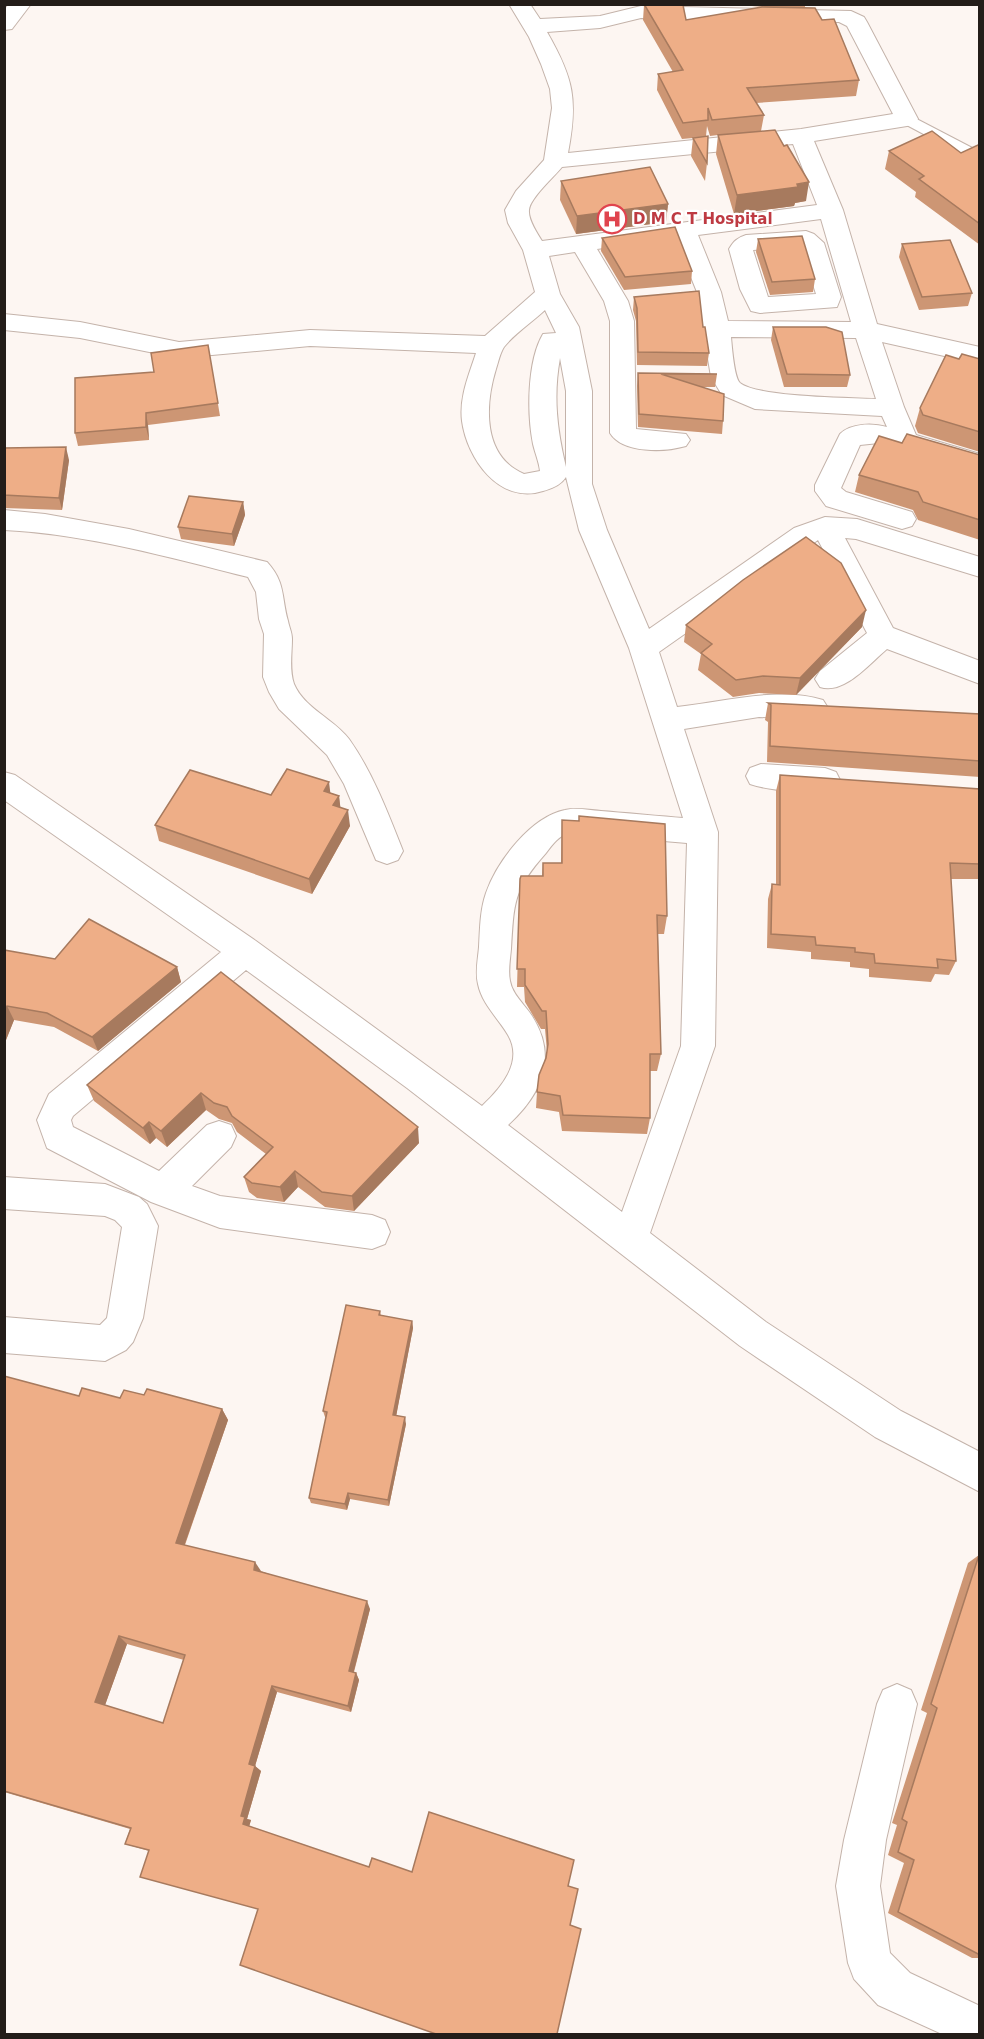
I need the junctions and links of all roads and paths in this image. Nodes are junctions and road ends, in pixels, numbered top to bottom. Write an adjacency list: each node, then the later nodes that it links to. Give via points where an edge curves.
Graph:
1 (21, 4): 4 (street)
2 (519, 4): 5 (street)
3 (630, 10): 5 (street, via 600,22); 6 (street, via 850,18 856,22)
4 (4, 24)
5 (535, 26): 9 (street, via 563,102)
6 (907, 119): 7 (street); 8 (lane)
7 (801, 136): 9 (street); 10 (street)
8 (980, 159)
9 (555, 161): 13 (street, via 517,210)
10 (831, 210): 11 (street); 15 (street)
11 (684, 230): 12 (street); 17 (street)
12 (582, 244): 13 (street); 26 (street, via 628,300 622,321 635,375 623,433 639,439)
13 (535, 250): 18 (street)
14 (820, 268): 15 (street); 16 (street, via 829,297 824,303 760,305); 16 (street, via 810,241 747,243 741,249)
15 (846, 268): 21 (street)
16 (752, 289): 17 (street)
17 (697, 293): 20 (street)
18 (548, 294): 23 (street); 34 (street, via 567,327 579,390 579,484 593,530)
19 (4, 322): 23 (street, via 90,331 179,350 310,338)
20 (717, 329): 21 (street); 25 (street, via 713,377 754,400)
21 (867, 330): 24 (street); 25 (street)
22 (552, 340): 23 (street, via 542,396 553,476 525,485 511,482 491,461 475,421 475,402)
23 (491, 345)
24 (980, 356)
25 (891, 407): 27 (street)
26 (677, 440)
27 (906, 441): 28 (street); 31 (street, via 879,434 854,435 828,485 831,495)
28 (980, 464)
29 (4, 520): 43 (street, via 27,520 110,535 257,569 270,585 278,632 280,685 289,699 336,744 361,784)
30 (825, 527): 32 (street, via 857,529); 33 (street); 34 (street, via 804,535)
31 (980, 544)
32 (980, 567)
33 (883, 636): 35 (street); 36 (street)
34 (644, 648): 38 (street)
35 (980, 674)
36 (830, 680)
37 (840, 710): 38 (street, via 759,705)
38 (668, 719): 42 (street)
39 (761, 776): 40 (street)
40 (853, 782)
41 (4, 784): 44 (street)
42 (703, 832): 45 (street, via 561,823 543,835 508,880 498,915 493,975 495,988 522,1025 529,1050 519,1093); 50 (street, via 698,1046)
43 (387, 850)
44 (245, 951): 45 (street); 47 (street, via 76,1092 54,1120 59,1137)
45 (484, 1126): 50 (street)
46 (219, 1136): 47 (street)
47 (163, 1191): 49 (street, via 220,1212)
48 (4, 1193): 51 (street, via 105,1200 127,1208 140,1226 125,1318 114,1338 105,1343)
49 (372, 1232)
50 (630, 1240): 52 (street, via 753,1334 859,1405)
51 (4, 1335)
52 (980, 1473)
53 (897, 1704): 54 (street, via 858,1886 870,1963 894,1989)
54 (980, 2029)

